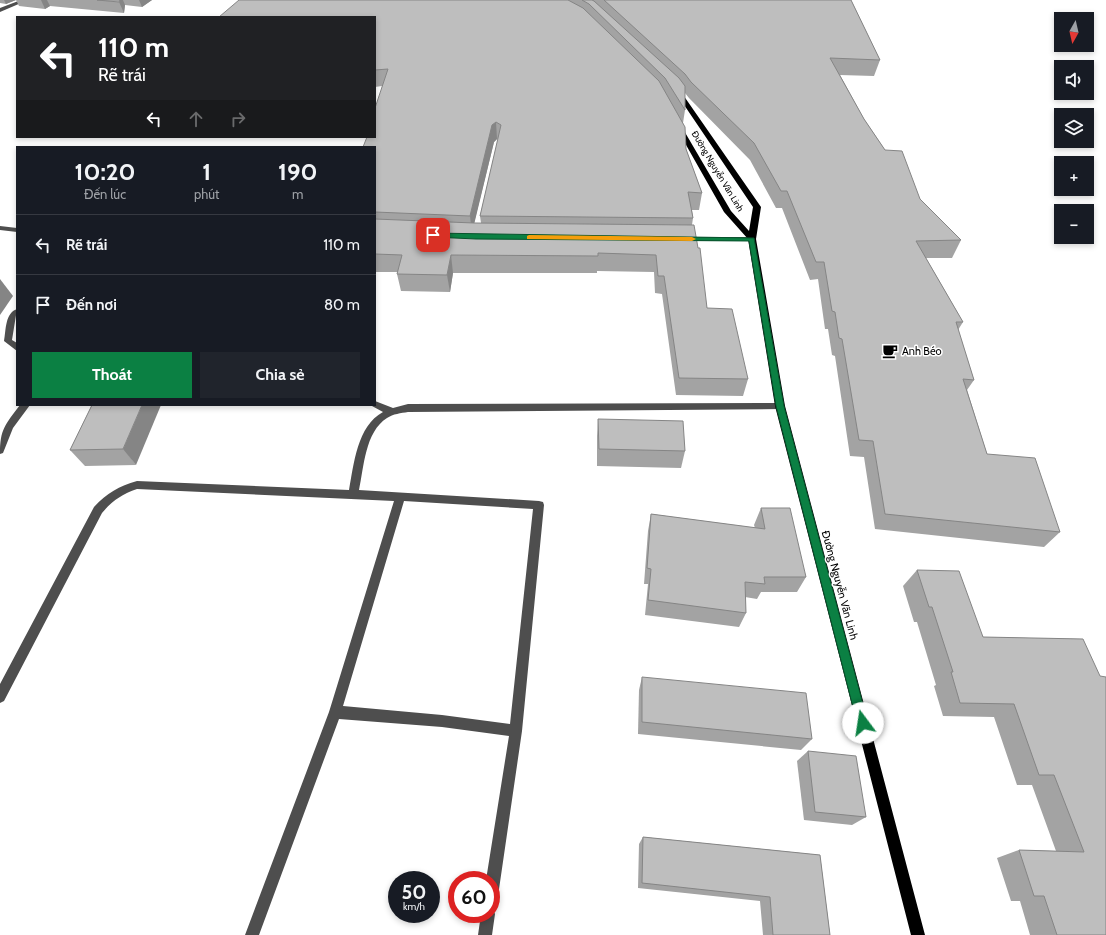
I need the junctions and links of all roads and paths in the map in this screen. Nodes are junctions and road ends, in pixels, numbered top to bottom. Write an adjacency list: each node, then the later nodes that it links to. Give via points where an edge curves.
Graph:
1 (25, 0): 2 (street)
2 (0, 10)
3 (674, 87): 8 (main road, Đường Nguyễn Văn Linh, via 680,92 757,207)
4 (676, 123): 8 (main road, Đường Nguyễn Văn Linh, via 728,212)
5 (0, 228): 6 (street)
6 (16, 230)
7 (673, 238): 8 (street)
8 (752, 239): 13 (main road, Đường Nguyễn Văn Linh)
9 (16, 313): 10 (street, via 12,317 8,341)
10 (16, 347)
11 (376, 404): 14 (street)
12 (24, 406): 15 (street, via 9,427)
13 (780, 406): 14 (street, via 408,408); 25 (main road, Đường Nguyễn Văn Linh)
14 (392, 412): 16 (street, via 374,423 367,434)
15 (0, 450)
16 (353, 494): 17 (street); 18 (street, via 137,485 120,490 98,510)
17 (400, 496): 19 (street); 20 (street, via 539,505)
18 (0, 697)
19 (336, 712): 20 (street); 23 (street)
20 (516, 730): 21 (street)
21 (495, 871)
22 (487, 923): 24 (street)
23 (252, 935)
24 (485, 935)
25 (918, 935)

